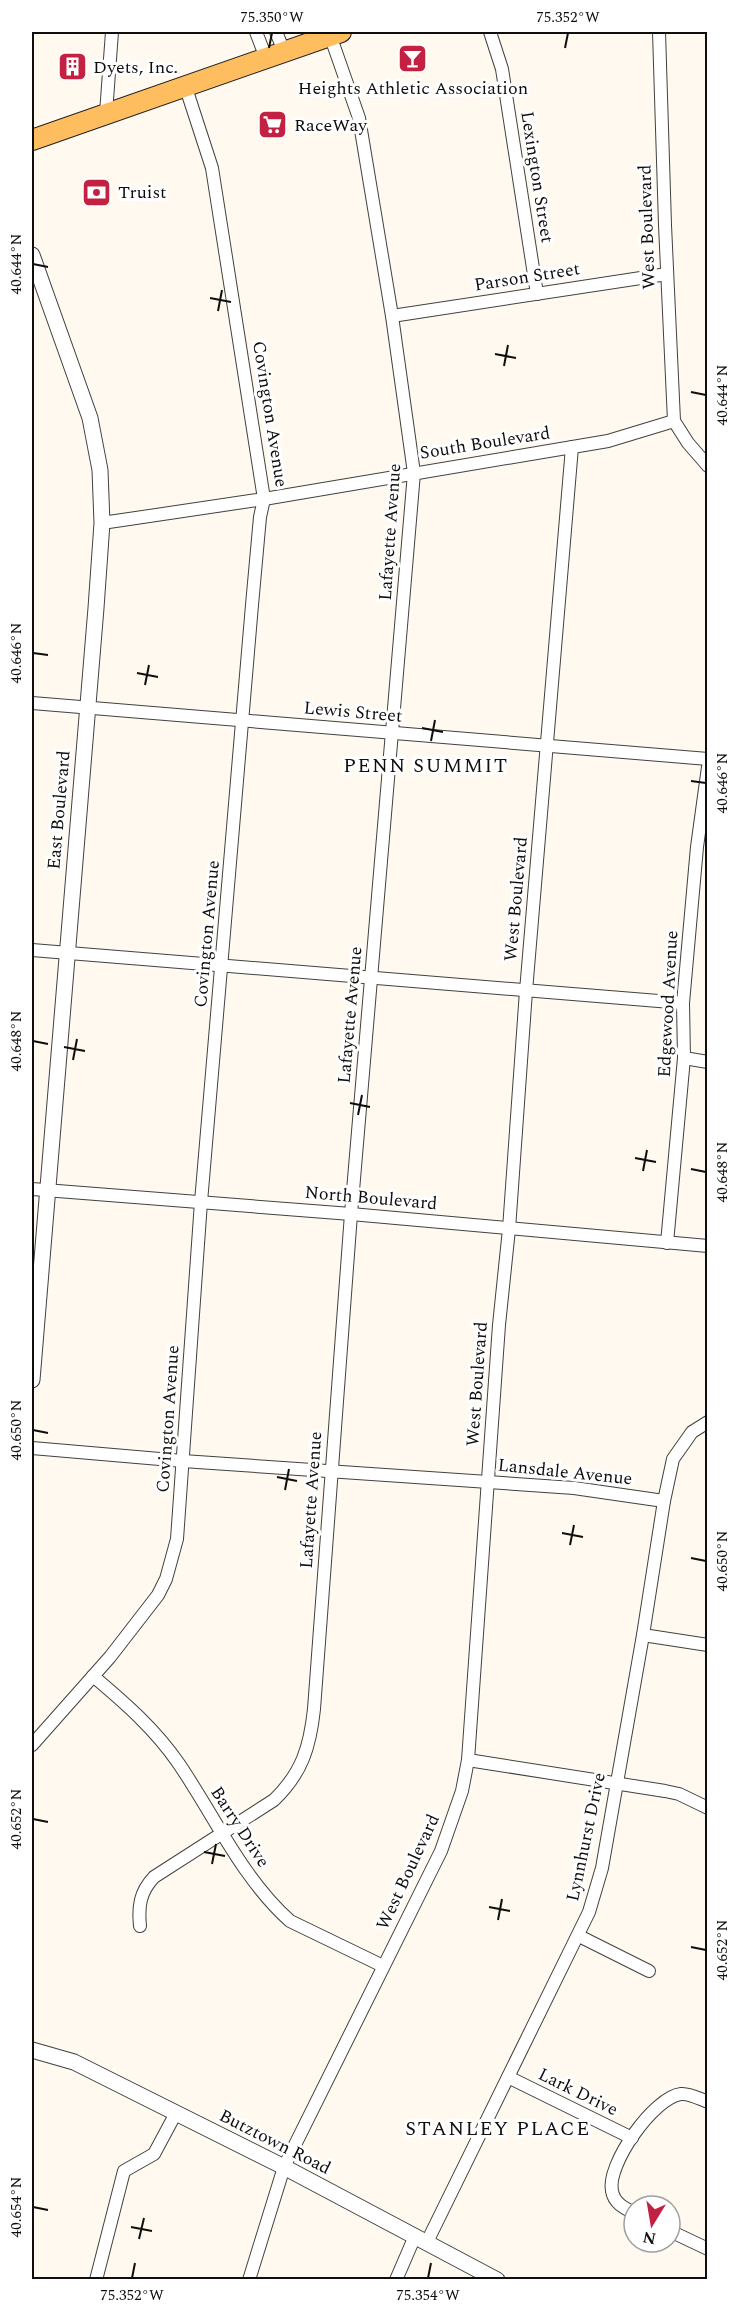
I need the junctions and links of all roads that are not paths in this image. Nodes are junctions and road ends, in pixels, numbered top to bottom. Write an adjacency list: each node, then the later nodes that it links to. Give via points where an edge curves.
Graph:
1 (112, 32): 9 (street)
2 (256, 32): 7 (street)
3 (276, 32): 7 (street)
4 (490, 32): 13 (street, Lexington Street, via 502,69)
5 (659, 32): 12 (street, West Boulevard)
6 (336, 33): 7 (main road); 14 (street, Lafayette Avenue, via 358,118)
7 (275, 54): 8 (main road)
8 (185, 85): 9 (main road); 19 (street, Covington Avenue, via 212,168)
9 (106, 113): 10 (main road)
10 (32, 140)
11 (32, 255): 20 (street, East Boulevard, via 90,418 100,470)
12 (667, 274): 13 (street, Parson Street); 15 (street, West Boulevard)
13 (537, 294): 14 (street, Parson Street)
14 (392, 316): 18 (street, Lafayette Avenue)
15 (674, 421): 16 (street, South Boulevard, via 608,441); 17 (street)
16 (572, 447): 18 (street, South Boulevard); 25 (street, West Boulevard)
17 (708, 466)
18 (414, 473): 19 (street, South Boulevard); 24 (street, Lafayette Avenue)
19 (264, 498): 20 (street, South Boulevard); 23 (street, Covington Avenue)
20 (102, 523): 22 (street, East Boulevard)
21 (32, 703): 22 (street, Lewis Street)
22 (87, 708): 23 (street, Lewis Street); 29 (street, East Boulevard)
23 (243, 721): 24 (street, Lewis Street); 30 (street, Covington Avenue)
24 (393, 734): 25 (street, Lewis Street); 31 (street, Lafayette Avenue)
25 (548, 747): 26 (street, Lewis Street); 32 (street, West Boulevard)
26 (708, 759)
27 (708, 767): 33 (street, Edgewood Avenue)
28 (32, 950): 29 (street)
29 (66, 952): 30 (street); 36 (street, East Boulevard)
30 (223, 966): 31 (street); 37 (street, Covington Avenue)
31 (372, 978): 32 (street); 38 (street, Lafayette Avenue)
32 (526, 991): 33 (street); 39 (street, West Boulevard)
33 (683, 1004): 34 (street, Edgewood Avenue)
34 (684, 1058): 35 (street); 40 (street, Edgewood Avenue)
35 (708, 1062)
36 (39, 1190): 37 (street, North Boulevard); 42 (street, East Boulevard)
37 (201, 1202): 38 (street, North Boulevard); 45 (street, Covington Avenue)
38 (351, 1214): 39 (street, North Boulevard); 46 (street, Lafayette Avenue)
39 (509, 1229): 40 (street, North Boulevard); 47 (street, West Boulevard)
40 (667, 1243): 41 (street, North Boulevard)
41 (708, 1246)
42 (32, 1380)
43 (708, 1422): 48 (street, Lynnhurst Drive, via 692,1432 673,1459)
44 (32, 1448): 45 (street, Lansdale Avenue)
45 (183, 1461): 46 (street, Lansdale Avenue); 51 (street, Covington Avenue, via 177,1539 166,1579 140,1619)
46 (331, 1470): 47 (street, Lansdale Avenue); 56 (street, Lafayette Avenue, via 314,1709 307,1752 295,1776 274,1800)
47 (488, 1482): 48 (street, Lansdale Avenue, via 574,1488); 53 (street, West Boulevard)
48 (664, 1501): 49 (street, Lynnhurst Drive)
49 (643, 1635): 50 (street); 54 (street, Lynnhurst Drive)
50 (708, 1645)
51 (93, 1676): 52 (street, Covington Avenue); 56 (street, Barry Drive, via 157,1735)
52 (32, 1745)
53 (468, 1760): 54 (street); 59 (street, West Boulevard, via 462,1791 441,1851)
54 (617, 1783): 55 (street, via 679,1794); 58 (street, Lynnhurst Drive, via 602,1868)
55 (708, 1808)
56 (221, 1833): 57 (street, Lafayette Avenue, via 148,1884 139,1904); 59 (street, Barry Drive, via 263,1893 290,1921)
57 (140, 1926)
58 (579, 1936): 60 (street); 62 (street, Lynnhurst Drive)
59 (383, 1966): 66 (street, West Boulevard)
60 (649, 1971)
61 (32, 2050): 64 (street, Butztown Road, via 74,2062)
62 (508, 2077): 65 (street, Lark Drive); 69 (street, Lynnhurst Drive)
63 (708, 2102): 65 (street, via 683,2093 672,2096 654,2109)
64 (176, 2113): 66 (street, Butztown Road); 71 (street, via 154,2154 124,2171)
65 (632, 2138): 67 (street, via 611,2184 612,2194)
66 (284, 2167): 69 (street, Butztown Road); 72 (street, West Boulevard)
67 (622, 2207)
68 (682, 2237): 70 (street)
69 (421, 2239): 73 (street, Lynnhurst Drive); 74 (street, Butztown Road)
70 (708, 2249)
71 (96, 2280)
72 (249, 2280)
73 (396, 2280)
74 (497, 2280)

